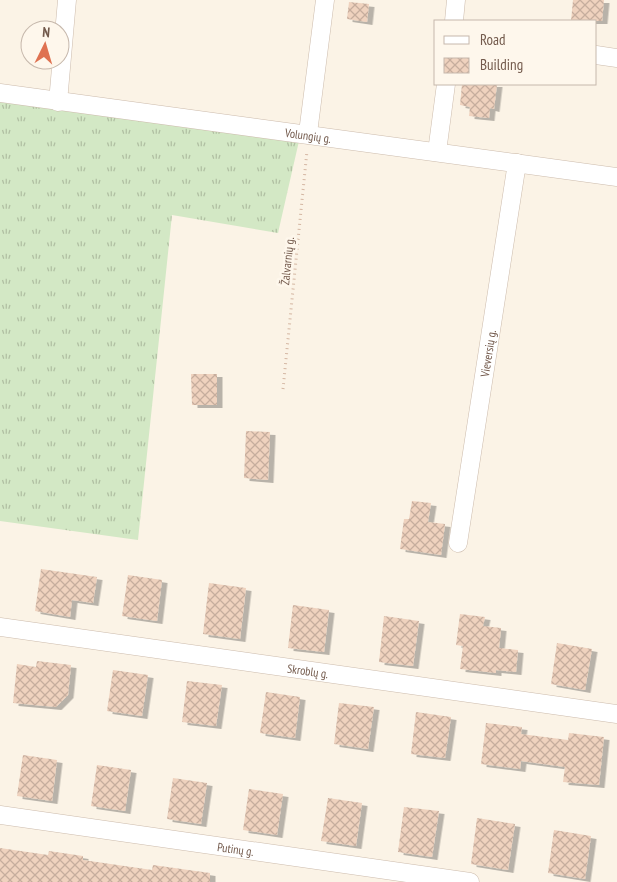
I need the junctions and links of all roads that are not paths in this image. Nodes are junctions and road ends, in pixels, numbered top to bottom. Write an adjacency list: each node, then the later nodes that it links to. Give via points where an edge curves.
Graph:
1 (66, 0): 9 (street)
2 (325, 0): 10 (street)
3 (456, 0): 4 (street)
4 (454, 20)
5 (597, 55): 6 (street)
6 (617, 58)
7 (446, 85): 11 (street)
8 (0, 93): 9 (street, Volungių g.)
9 (58, 102): 10 (street, Volungių g.)
10 (308, 133): 11 (street, Volungių g.)
11 (438, 152): 12 (street, Volungių g.)
12 (517, 163): 13 (street, Volungių g.); 14 (street, Vieversių g.)
13 (617, 176)
14 (458, 543)
15 (0, 627): 16 (street, Skroblų g.)
16 (617, 714)
17 (0, 815): 18 (street, Putinų g.)
18 (470, 882)

